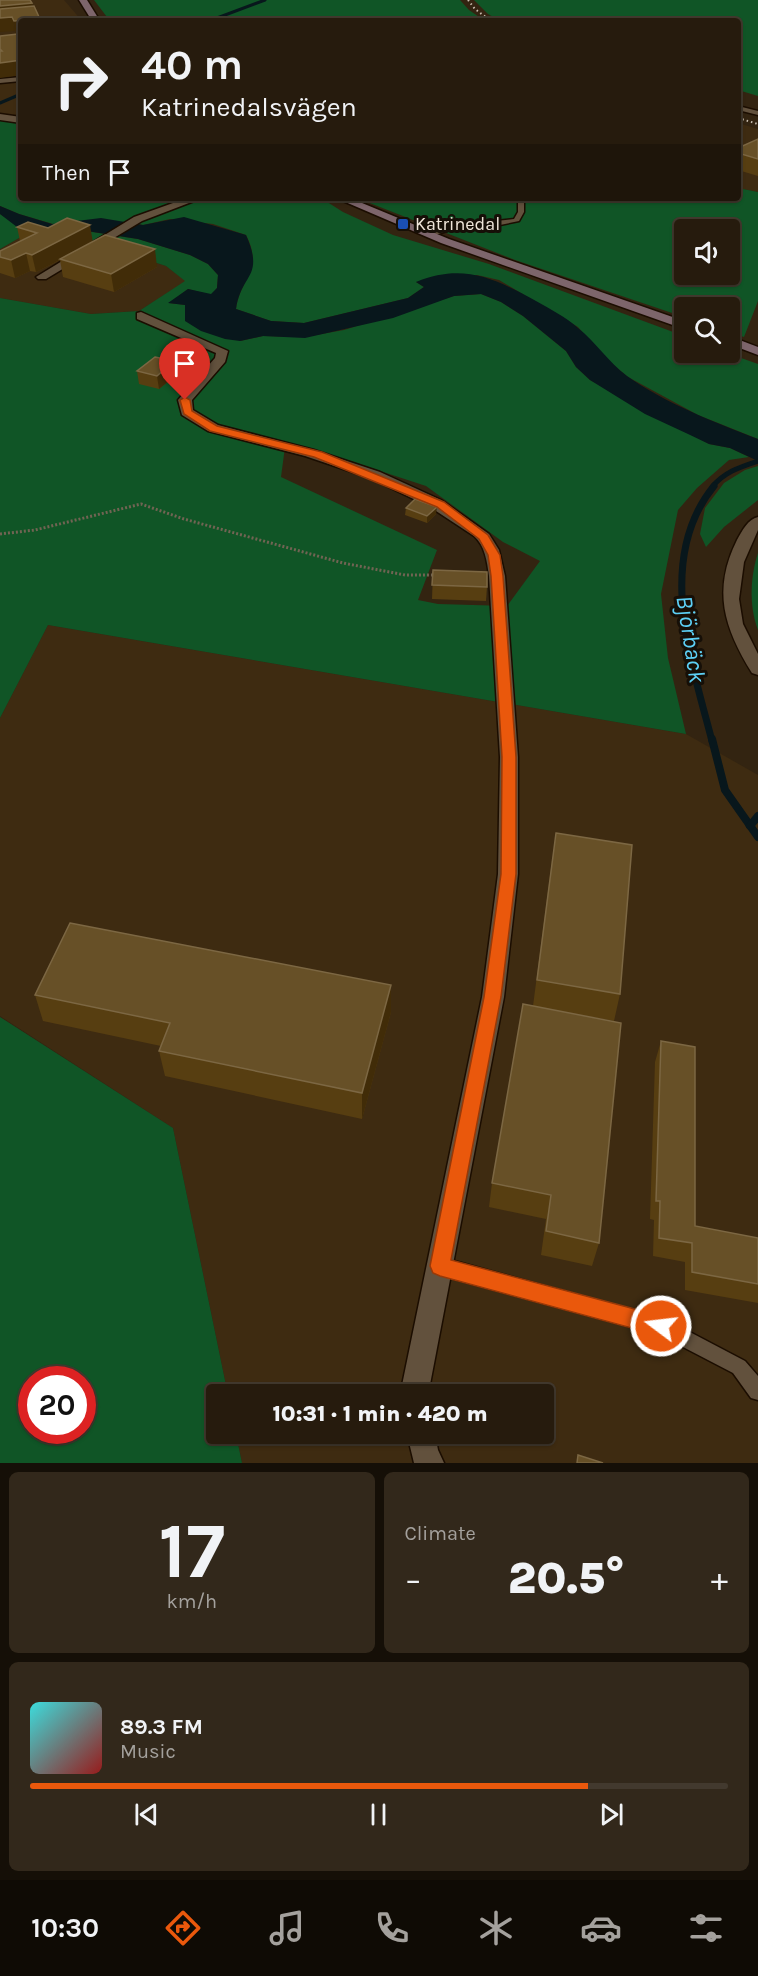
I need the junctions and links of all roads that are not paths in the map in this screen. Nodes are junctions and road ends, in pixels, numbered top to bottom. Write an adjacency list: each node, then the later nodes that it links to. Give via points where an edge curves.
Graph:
1 (83, 0): 2 (street)
2 (94, 18)
3 (18, 79): 4 (lane)
4 (0, 81)
5 (741, 109): 6 (lane)
6 (758, 113)
7 (0, 117): 8 (street)
8 (18, 120)
9 (189, 201): 13 (street, via 138,219)
10 (348, 201): 12 (street)
11 (521, 201): 12 (lane, via 517,220 453,227)
12 (429, 235): 15 (street)
13 (42, 277)
14 (141, 316): 20 (street, via 222,351 221,359 185,400 187,412 202,423 318,455 411,490 441,504 484,537 494,555 509,757 508,874 493,997)
15 (674, 321)
16 (740, 344): 17 (street)
17 (758, 351)
18 (758, 521): 19 (street, via 734,568 731,610)
19 (758, 669)
20 (440, 1266): 21 (street); 22 (lane, via 661,1326 739,1367)
21 (416, 1384)
22 (758, 1391)

